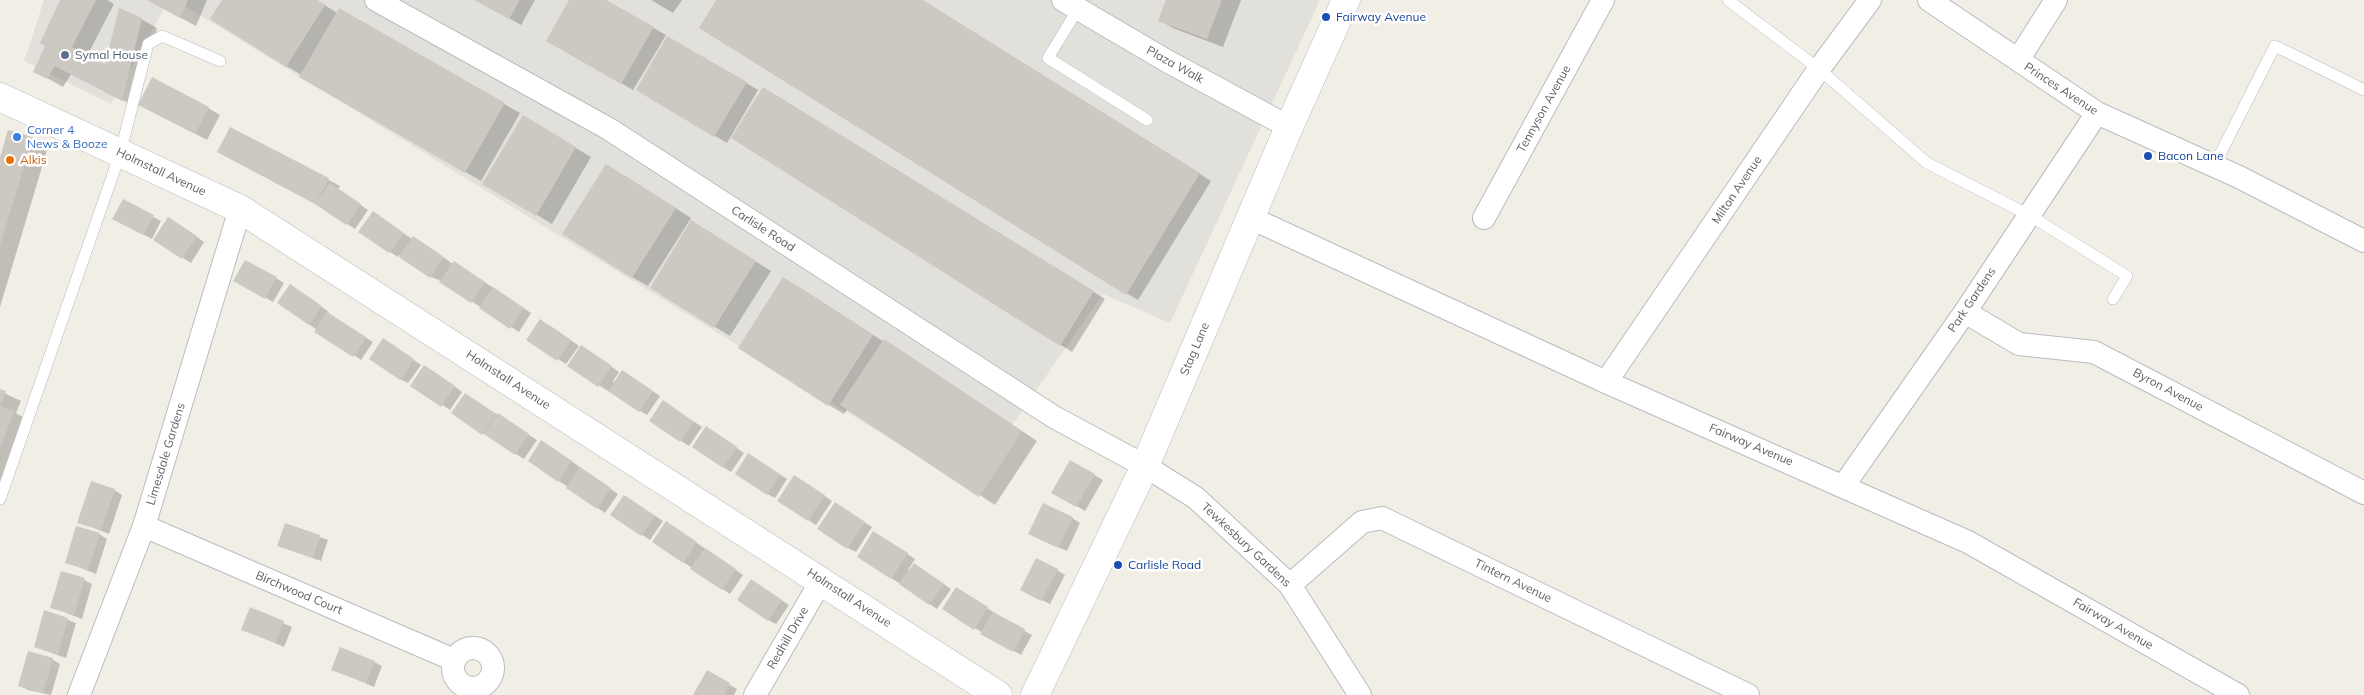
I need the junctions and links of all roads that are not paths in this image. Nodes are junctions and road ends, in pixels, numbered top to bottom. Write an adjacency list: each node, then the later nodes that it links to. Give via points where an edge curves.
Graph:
1 (376, 0): 27 (street, Carlisle Road, via 609,129 1054,417)
2 (1346, 0): 16 (street, Stag Lane)
3 (1603, 0): 22 (street, Tennyson Avenue)
4 (1728, 0): 11 (lane)
5 (1870, 0): 11 (street, Milton Avenue)
6 (1929, 0): 10 (street, Princes Avenue)
7 (2056, 0): 10 (street)
8 (1074, 3): 15 (lane, via 1048,58); 16 (street, Plaza Walk)
9 (220, 60): 17 (lane, via 162,36 148,44)
10 (2018, 60): 14 (street, Princes Avenue)
11 (1819, 69): 20 (lane, via 1927,163); 26 (street, Milton Avenue)
12 (2364, 90): 18 (lane, via 2275,46)
13 (0, 97): 17 (street, Holmstall Avenue)
14 (2097, 113): 18 (street, Princes Avenue); 20 (street, Park Gardens)
15 (1147, 120)
16 (1289, 127): 21 (street, Stag Lane)
17 (120, 154): 19 (street, Holmstall Avenue); 30 (lane)
18 (2214, 166): 23 (street, Princes Avenue)
19 (240, 209): 31 (street, Limesdale Gardens); 32 (street, Holmstall Avenue)
20 (2029, 215): 24 (lane, via 2127,276); 25 (street, Park Gardens)
21 (1251, 218): 26 (street, Fairway Avenue); 27 (street, Stag Lane)
22 (1484, 218)
23 (2364, 241)
24 (2113, 299)
25 (1965, 312): 28 (street, Park Gardens); 29 (street, Byron Avenue, via 2019,344 2094,352)
26 (1606, 382): 28 (street, Fairway Avenue)
27 (1145, 466): 33 (street, Tewkesbury Gardens, via 1196,498); 38 (street, Stag Lane)
28 (1844, 485): 41 (street, Fairway Avenue, via 1968,542)
29 (2364, 493)
30 (0, 499)
31 (144, 526): 34 (street, Birchwood Court); 35 (street, Limesdale Gardens)
32 (821, 581): 36 (street, Redhill Drive); 37 (street, Holmstall Avenue)
33 (1290, 584): 39 (street, Tewkesbury Gardens); 40 (street, Tintern Avenue, via 1362,522 1382,518)
34 (454, 660)
35 (80, 695)
36 (755, 695)
37 (998, 695)
38 (1035, 695)
39 (1360, 695)
40 (1748, 695)
41 (2238, 695)

